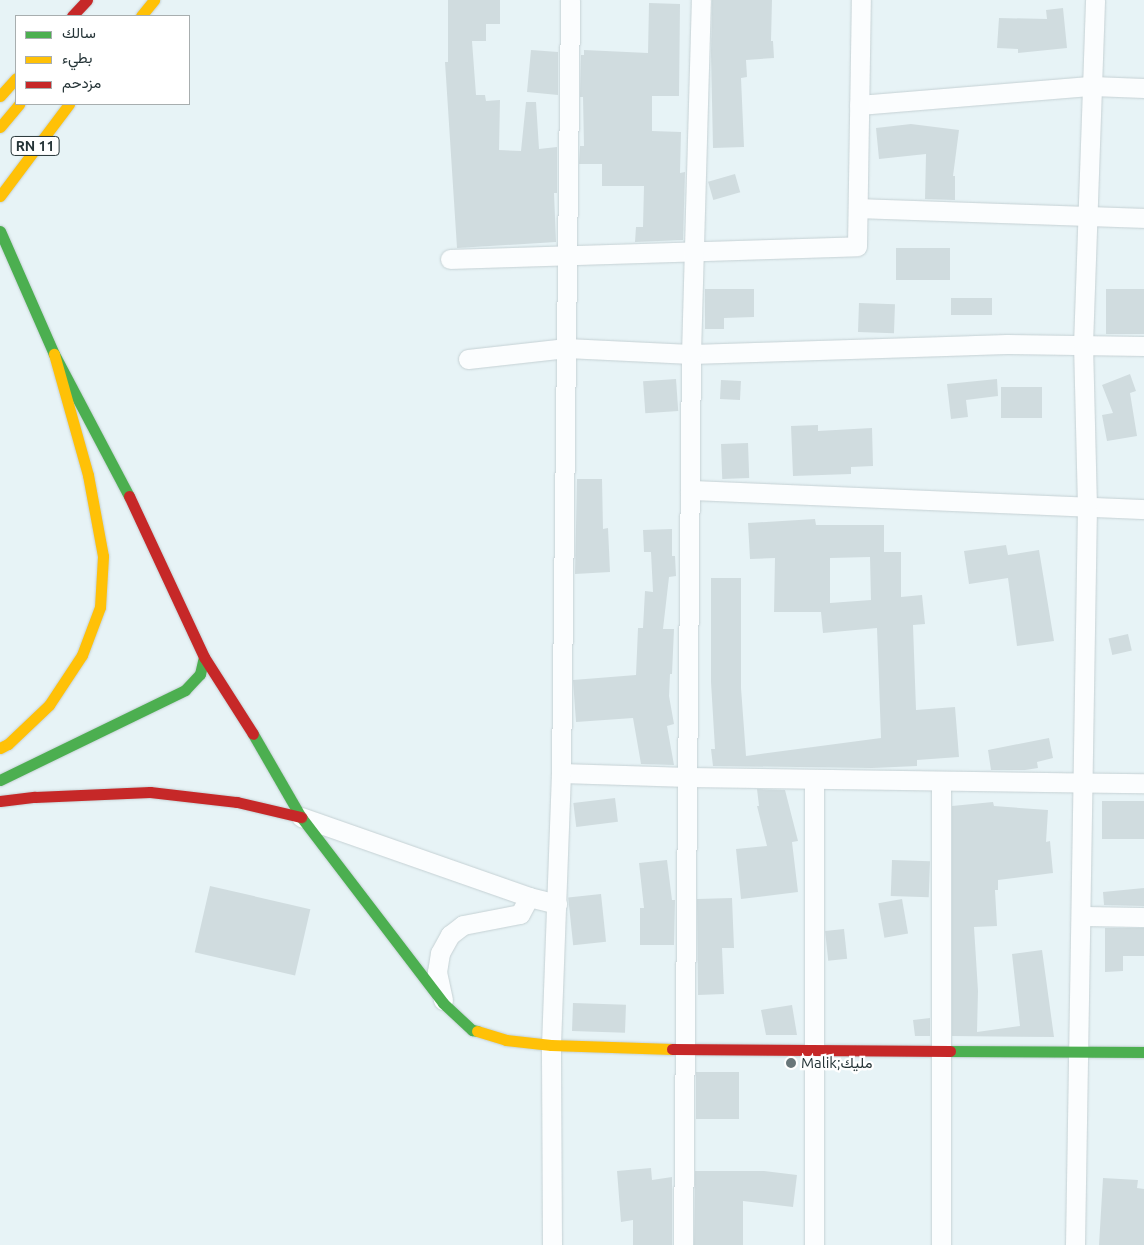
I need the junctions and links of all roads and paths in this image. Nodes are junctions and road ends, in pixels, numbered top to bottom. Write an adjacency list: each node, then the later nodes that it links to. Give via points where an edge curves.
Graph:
1 (87, 0): 7 (main road)
2 (154, 0): 8 (main road)
3 (570, 0): 25 (street)
4 (701, 0): 24 (street)
5 (861, 0): 16 (street)
6 (1095, 0): 10 (street)
7 (73, 15)
8 (142, 15)
9 (15, 79): 12 (main road)
10 (1092, 86): 11 (street); 16 (street); 21 (street)
11 (1144, 88)
12 (0, 96)
13 (18, 105): 17 (main road, RN 11)
14 (68, 105): 18 (main road, RN 11)
15 (68, 105): 19 (main road)
16 (859, 105): 20 (street)
17 (0, 127)
18 (0, 189)
19 (0, 196)
20 (858, 208): 21 (street); 24 (street, via 857,246)
21 (1087, 217): 22 (street); 27 (street)
22 (1144, 218)
23 (0, 231): 30 (main road)
24 (694, 252): 25 (street); 31 (street)
25 (567, 254): 26 (street); 29 (street)
26 (450, 259)
27 (1082, 345): 28 (street); 31 (street, via 1007,344); 34 (street)
28 (1144, 346)
29 (566, 348): 31 (street); 32 (street); 38 (street)
30 (54, 354): 36 (main road, via 141,519); 37 (main road, via 92,493 103,556 100,607 82,654 50,705)
31 (692, 354): 33 (street)
32 (468, 359)
33 (690, 490): 34 (street); 39 (street)
34 (1087, 507): 35 (street); 43 (street)
35 (1144, 508)
36 (204, 658): 41 (main road, via 200,674 185,690); 46 (main road)
37 (0, 748)
38 (561, 773): 39 (street); 48 (street)
39 (688, 777): 40 (street); 53 (street)
40 (814, 778): 42 (street); 54 (street)
41 (0, 780)
42 (941, 781): 43 (street); 55 (street)
43 (1083, 783): 44 (street); 49 (street)
44 (1144, 783)
45 (0, 800): 46 (main road, via 150,792 237,802)
46 (301, 817): 47 (street); 51 (main road)
47 (529, 897): 48 (street); 51 (street, via 520,914 463,925 450,935 440,954 437,972)
48 (557, 904): 52 (street)
49 (1080, 916): 50 (street); 56 (street)
50 (1144, 917)
51 (443, 1003): 52 (main road, via 472,1030 506,1040)
52 (550, 1045): 53 (main road); 58 (street)
53 (686, 1050): 54 (main road); 59 (street)
54 (814, 1050): 55 (main road); 60 (street)
55 (941, 1050): 56 (main road); 61 (street)
56 (1078, 1051): 57 (main road); 62 (street)
57 (1144, 1052)
58 (552, 1245)
59 (683, 1245)
60 (814, 1245)
61 (941, 1245)
62 (1075, 1245)

